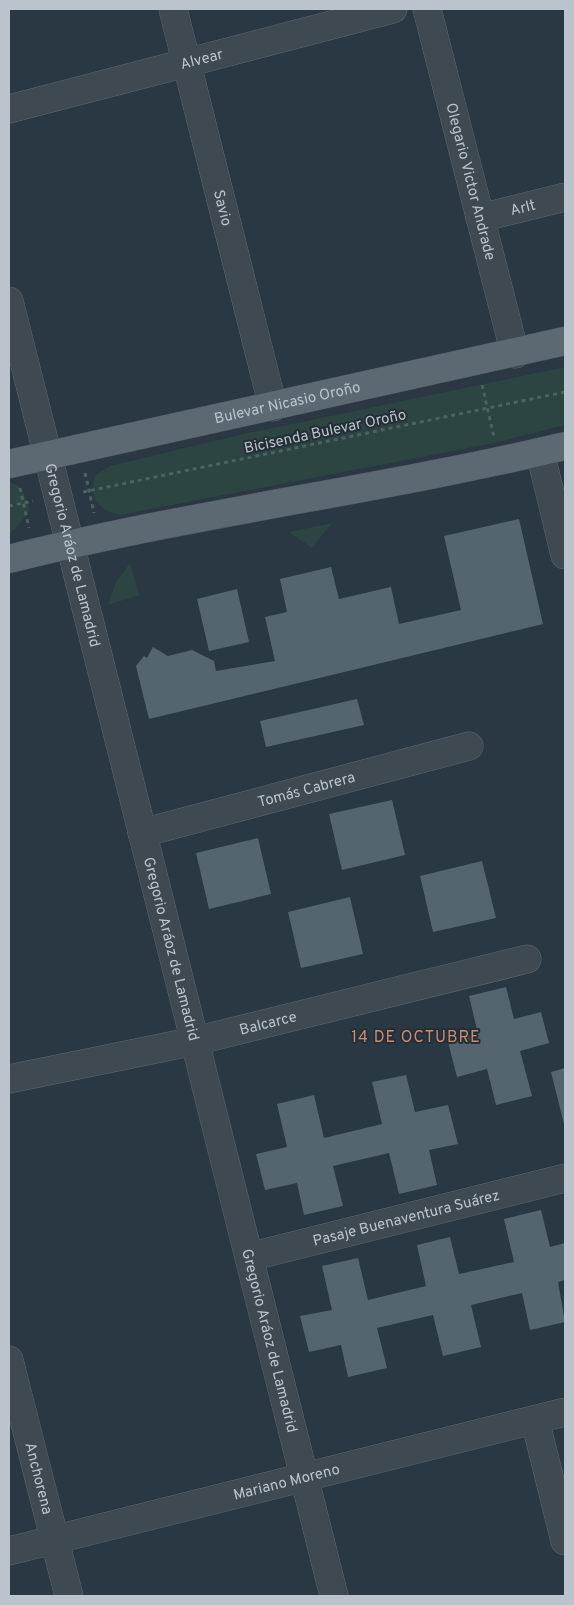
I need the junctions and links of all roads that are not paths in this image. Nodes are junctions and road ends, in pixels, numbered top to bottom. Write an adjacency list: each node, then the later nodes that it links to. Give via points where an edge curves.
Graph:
1 (173, 9): 4 (street, Savio)
2 (392, 9): 4 (street, Alvear)
3 (426, 9): 7 (street, Olegario Victor Andrade)
4 (187, 64): 5 (street, Alvear); 11 (street, Savio)
5 (9, 109)
6 (565, 197): 7 (street, Arlt)
7 (480, 218): 10 (street, Olegario Victor Andrade)
8 (9, 301): 13 (street, Gregorio Aráoz de Lamadrid)
9 (565, 341): 10 (main road, Bulevar Nicasio Oroño)
10 (515, 354): 11 (main road, Bulevar Nicasio Oroño)
11 (273, 406): 13 (main road, Bulevar Nicasio Oroño)
12 (553, 449): 15 (main road, via 500,462); 16 (street)
13 (47, 455): 14 (main road, Bulevar Nicasio Oroño); 15 (street, Gregorio Aráoz de Lamadrid)
14 (11, 463)
15 (70, 544): 17 (main road); 19 (street, Gregorio Aráoz de Lamadrid)
16 (565, 555)
17 (9, 559)
18 (470, 746): 19 (street, Tomás Cabrera)
19 (142, 833): 21 (street, Gregorio Aráoz de Lamadrid)
20 (527, 959): 21 (street, Balcarce)
21 (194, 1041): 22 (street, Balcarce); 24 (street, Gregorio Aráoz de Lamadrid)
22 (9, 1079)
23 (565, 1178): 24 (street, Pasaje Buenaventura Suárez)
24 (249, 1257): 28 (street, Gregorio Aráoz de Lamadrid)
25 (9, 1360): 29 (street, Anchorena)
26 (565, 1412): 27 (street, Mariano Moreno)
27 (534, 1420): 28 (street, Mariano Moreno); 30 (street)
28 (304, 1478): 29 (street, Mariano Moreno); 33 (street, Gregorio Aráoz de Lamadrid)
29 (55, 1540): 31 (street, Mariano Moreno); 32 (street, Anchorena)
30 (565, 1541)
31 (9, 1551)
32 (68, 1596)
33 (334, 1596)

